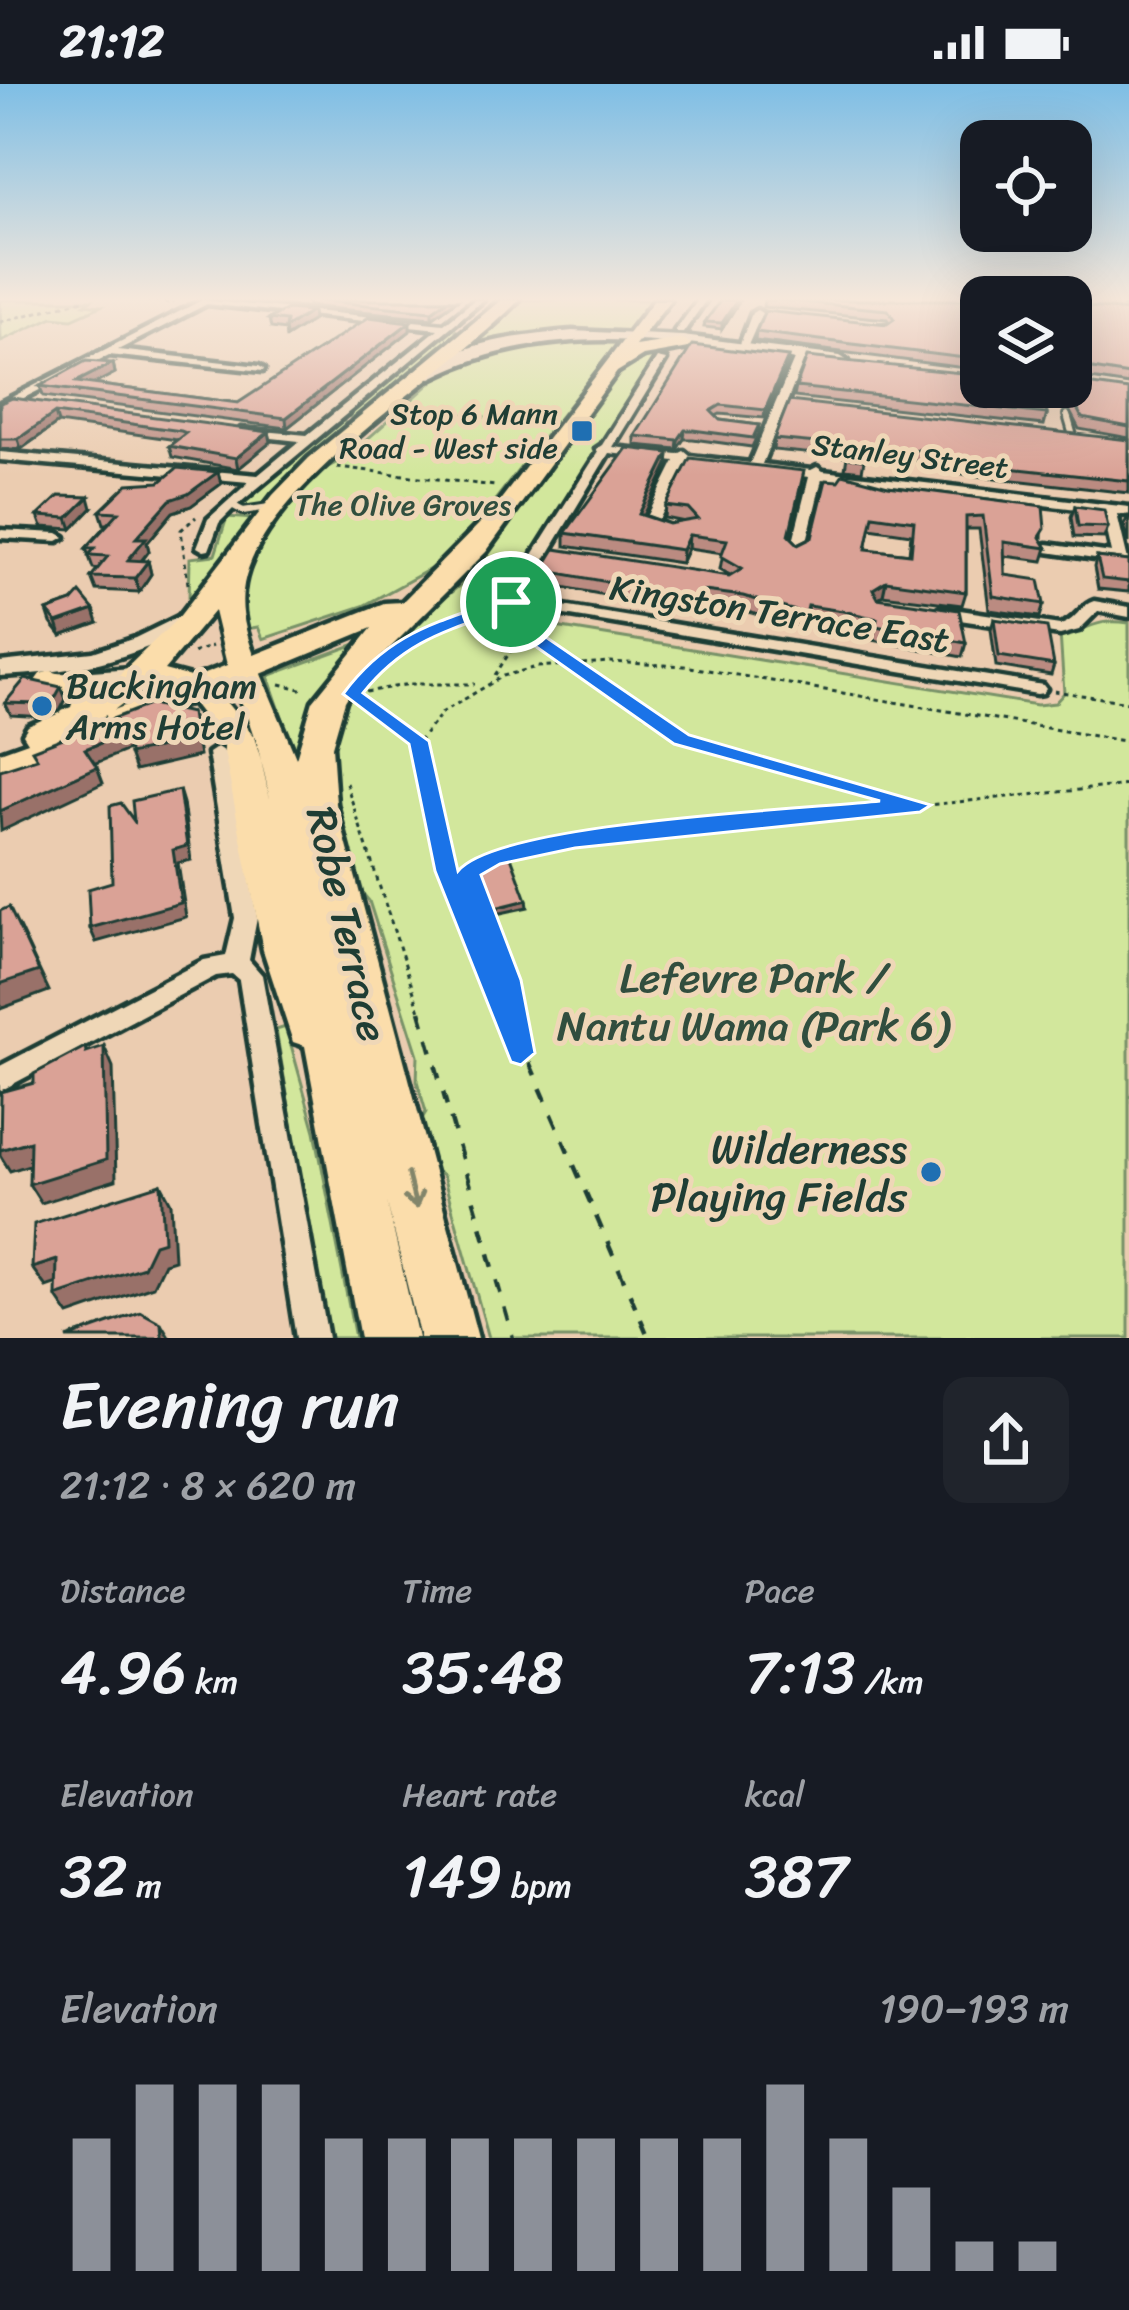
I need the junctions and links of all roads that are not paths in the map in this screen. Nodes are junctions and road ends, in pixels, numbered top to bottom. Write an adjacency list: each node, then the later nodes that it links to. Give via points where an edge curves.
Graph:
1 (95, 359): 15 (street)
2 (166, 359): 12 (street)
3 (406, 359): 21 (street)
4 (443, 359): 13 (highway)
5 (450, 359): 13 (main road)
6 (616, 359): 14 (highway)
7 (628, 359): 14 (highway)
8 (799, 359): 17 (street)
9 (815, 359): 11 (main road)
10 (661, 360): 30 (street)
11 (858, 363)
12 (259, 369)
13 (423, 376): 25 (highway)
14 (601, 380): 47 (highway)
15 (14, 400): 16 (street); 19 (street)
16 (38, 403)
17 (780, 403): 18 (street); 23 (street)
18 (808, 406)
19 (0, 407)
20 (1067, 415): 27 (lane)
21 (334, 416): 25 (lane, via 356,419); 28 (street)
22 (754, 424): 23 (street)
23 (771, 427): 33 (street)
24 (224, 428): 28 (street)
25 (354, 434): 36 (highway)
26 (1051, 434): 27 (street)
27 (1073, 436): 29 (street)
28 (308, 439): 35 (street)
29 (1092, 439)
30 (606, 443): 31 (street, Stanley Street); 57 (street, Kingston Terrace East, via 511,602)
31 (684, 455): 33 (street, Stanley Street); 40 (street, via 650,525)
32 (0, 456): 35 (street)
33 (756, 464): 34 (street, Stanley Street)
34 (817, 471): 38 (street, Stanley Street); 45 (street)
35 (259, 479): 37 (street)
36 (280, 501): 37 (lane, via 243,511); 48 (highway)
37 (230, 504): 43 (street)
38 (1109, 509): 39 (street, Stanley Street); 46 (street)
39 (1129, 511)
40 (686, 530)
41 (0, 534): 42 (street)
42 (58, 537)
43 (204, 547)
44 (1047, 548): 46 (street)
45 (798, 549)
46 (1125, 559)
47 (464, 560): 52 (highway, via 385,614); 63 (highway, Robe Terrace, via 356,661 318,728 316,786)
48 (238, 561): 49 (highway); 52 (highway, Robe Terrace, via 227,610)
49 (197, 599): 53 (street, via 169,630 121,651); 54 (highway)
50 (924, 610): 51 (street, via 1067,630 1094,607)
51 (1129, 612)
52 (244, 663): 54 (highway); 55 (highway); 65 (highway, Robe Terrace, via 286,784)
53 (0, 673): 56 (street)
54 (145, 674): 55 (highway); 56 (street); 58 (highway)
55 (190, 674): 61 (highway); 65 (highway, via 243,749 288,968)
56 (51, 681): 58 (highway, via 92,692)
57 (1037, 689)
58 (85, 715): 59 (highway)
59 (0, 749)
60 (217, 753): 62 (street, via 246,918)
61 (0, 765)
62 (236, 964): 64 (street, via 212,968); 67 (street, via 250,975)
63 (361, 992): 66 (highway, via 344,1005 367,1114); 69 (highway, Robe Terrace, one-way to 69)
64 (0, 1079)
65 (342, 1112): 66 (highway, Robe Terrace)
66 (358, 1185): 68 (highway, Robe Terrace)
67 (312, 1338)
68 (389, 1338)
69 (449, 1338)

